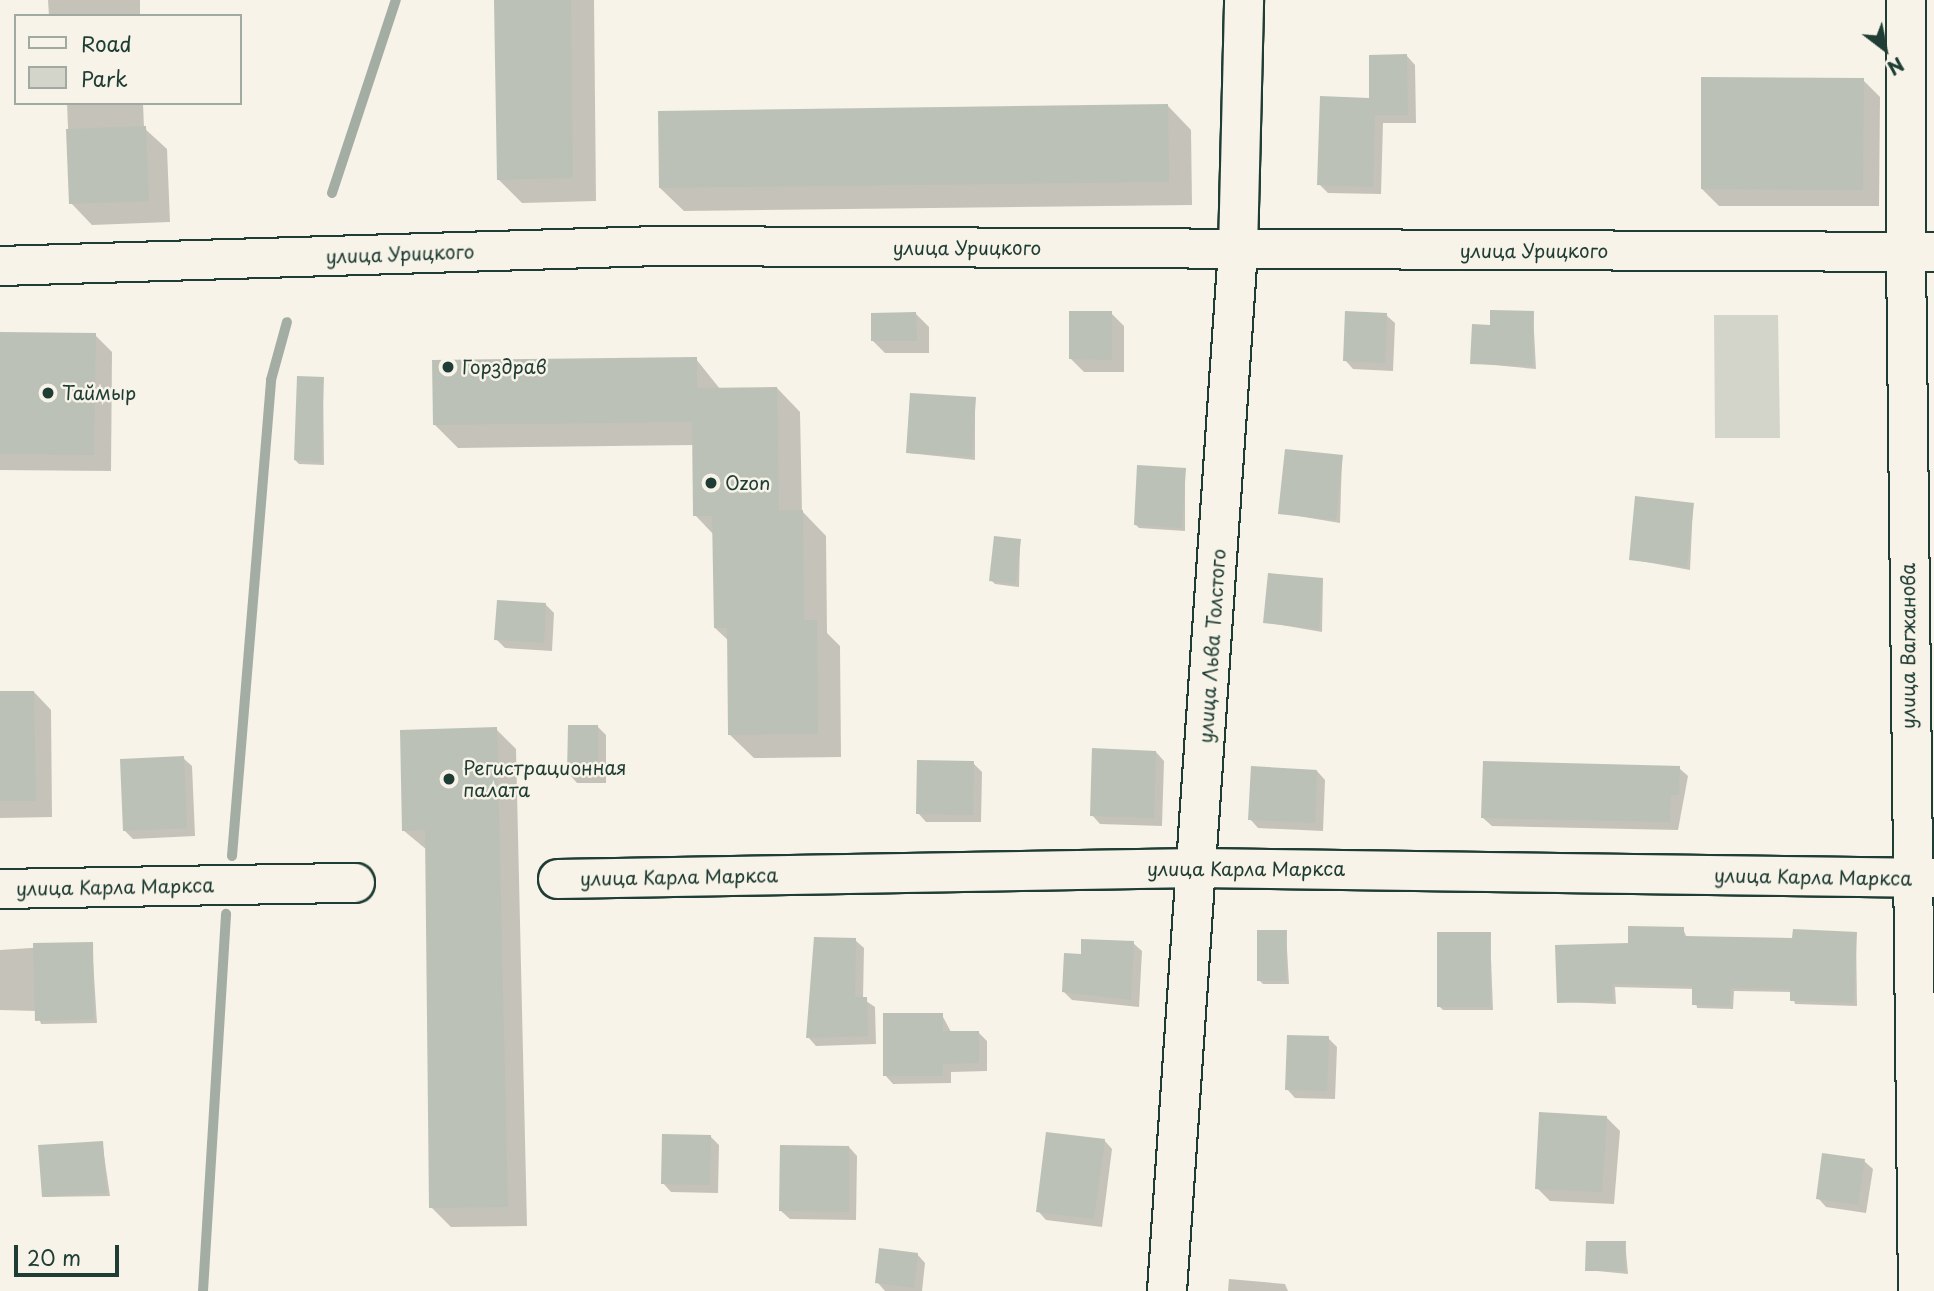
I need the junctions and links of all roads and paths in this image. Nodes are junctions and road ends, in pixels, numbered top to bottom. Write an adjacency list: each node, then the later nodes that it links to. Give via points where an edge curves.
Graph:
1 (1244, 0): 3 (street, улица Льва Толстого)
2 (1906, 0): 4 (street, улица Вагжанова)
3 (1238, 250): 4 (street, улица Урицкого); 5 (street, улица Урицкого, via 657,246); 6 (street, улица Льва Толстого)
4 (1920, 252): 7 (street, улица Вагжанова)
5 (0, 266)
6 (1198, 868): 7 (street, улица Карла Маркса); 8 (street, улица Карла Маркса); 11 (street, улица Льва Толстого)
7 (1922, 878): 12 (street, улица Вагжанова)
8 (558, 879)
9 (355, 883): 10 (street, улица Карла Маркса)
10 (0, 889)
11 (1167, 1291)
12 (1918, 1291)

